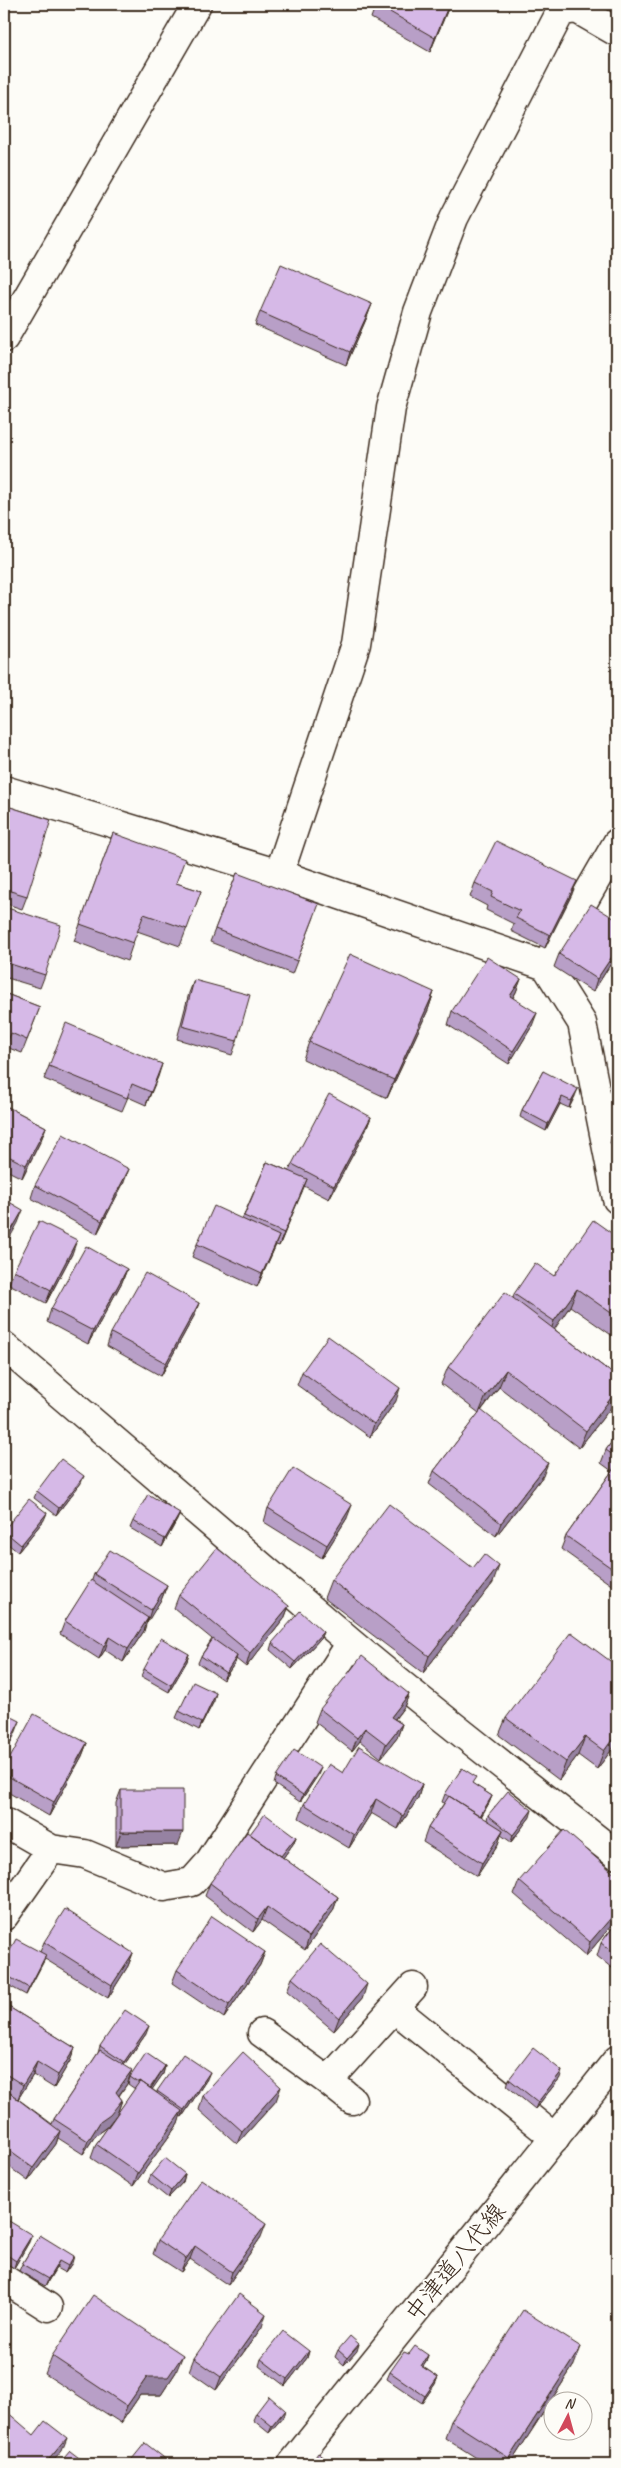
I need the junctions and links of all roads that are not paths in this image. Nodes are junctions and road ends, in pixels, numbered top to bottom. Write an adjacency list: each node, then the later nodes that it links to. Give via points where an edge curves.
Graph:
1 (197, 4): 3 (street)
2 (617, 32): 6 (street, via 577,9 561,11 454,218 418,312 391,408 356,644)
3 (4, 338)
4 (4, 790): 6 (street)
5 (614, 855): 7 (street)
6 (279, 874): 7 (street)
7 (546, 966): 8 (street, via 582,1023)
8 (617, 1199)
9 (4, 1346): 10 (street)
10 (351, 1643): 12 (street, via 208,1864 192,1882 164,1887 85,1854); 13 (street)
11 (4, 1822): 12 (street)
12 (51, 1849): 14 (street)
13 (617, 1855)
14 (4, 1916)
15 (413, 1987): 16 (street)
16 (394, 2008): 19 (street); 21 (street)
17 (262, 2033): 19 (street)
18 (617, 2060): 21 (street, 中津道八代線)
19 (328, 2081): 20 (street)
20 (352, 2100)
21 (555, 2138): 24 (street, 中津道八代線)
22 (4, 2279): 23 (street)
23 (48, 2307)
24 (292, 2464)

